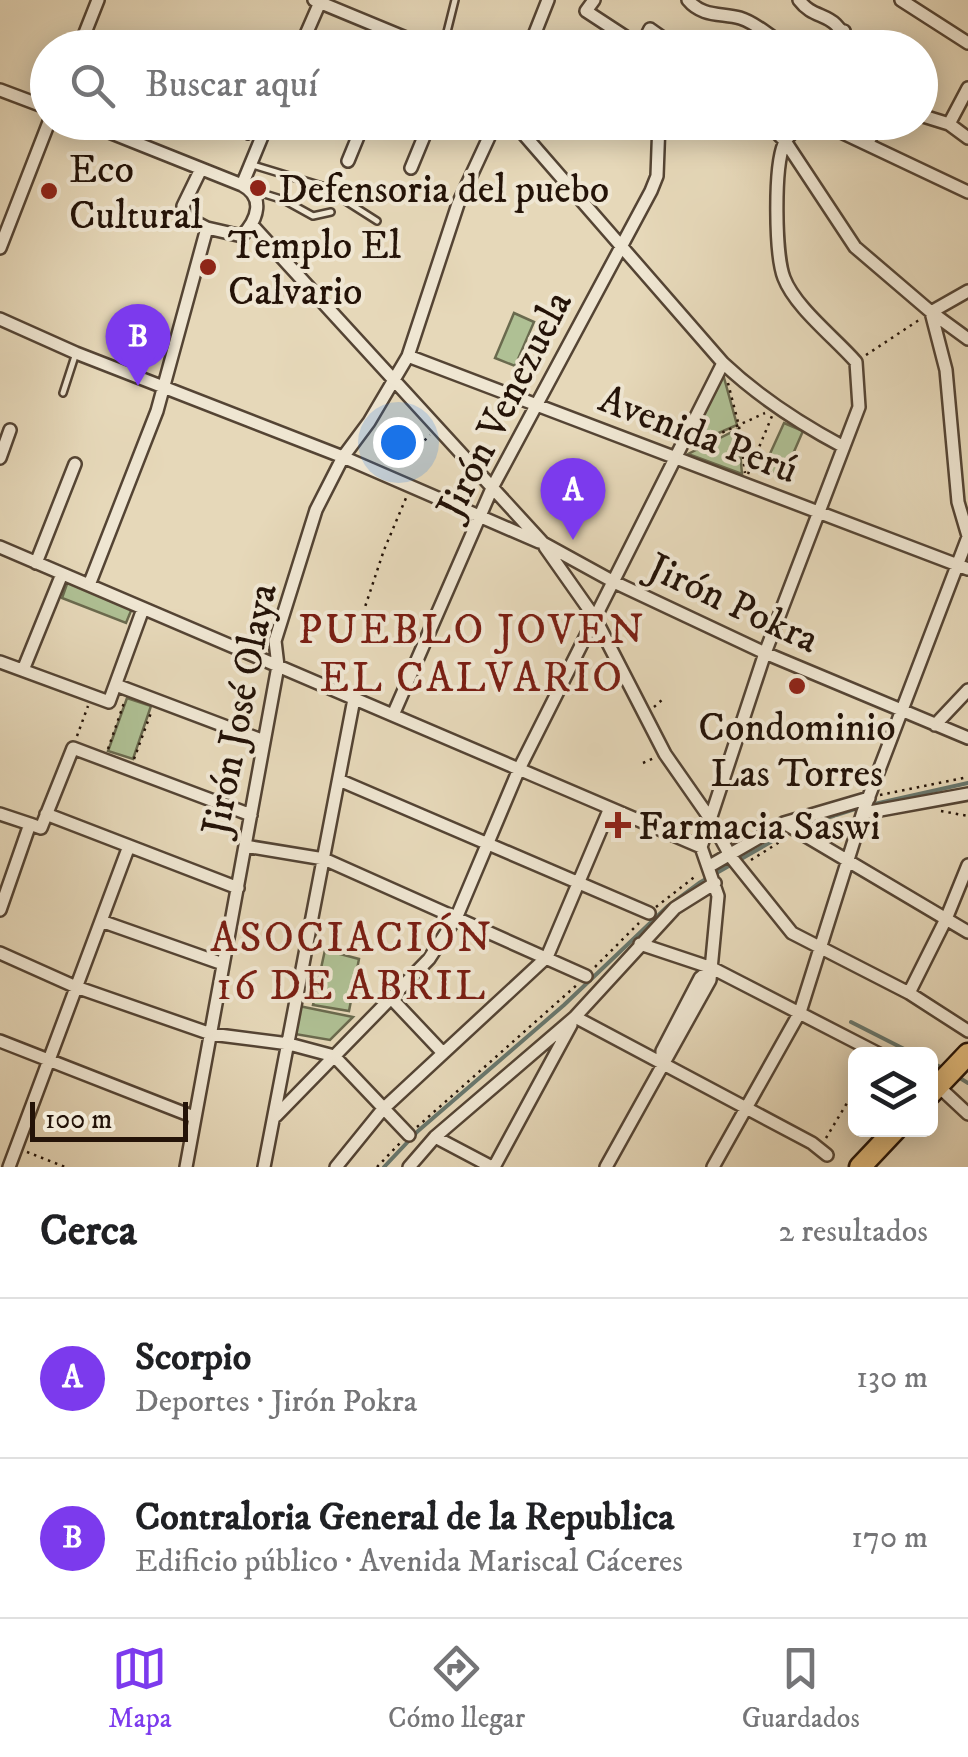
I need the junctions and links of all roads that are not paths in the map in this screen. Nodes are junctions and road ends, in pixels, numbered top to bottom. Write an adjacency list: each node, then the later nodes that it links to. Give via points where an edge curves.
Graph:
1 (98, 0): 9 (street)
2 (454, 0): 12 (lane)
3 (548, 0): 13 (street)
4 (594, 0): 14 (street, via 586,10)
5 (688, 0): 15 (street, via 713,15)
6 (799, 0): 16 (street)
7 (901, 0): 17 (street)
8 (318, 1): 10 (street); 11 (street)
9 (86, 30)
10 (307, 30)
11 (375, 30)
12 (447, 30)
13 (536, 30)
14 (616, 30)
15 (766, 30)
16 (843, 30)
17 (968, 42)
18 (968, 88): 22 (street)
19 (0, 90): 20 (street)
20 (30, 101)
21 (938, 121): 22 (street)
22 (948, 124): 23 (street)
23 (968, 138)
24 (41, 140): 47 (street)
25 (129, 140): 39 (street)
26 (254, 140): 37 (street)
27 (357, 140): 36 (street)
28 (423, 140): 38 (street)
29 (488, 140): 53 (street, Jirón José Olaya, via 458,204)
30 (529, 140): 46 (street)
31 (657, 140): 46 (street, Jirón Venezuela, via 656,176)
32 (785, 140): 49 (street, via 854,247); 60 (street, via 778,189 783,277 856,362 859,407)
33 (856, 140): 35 (street)
34 (869, 140): 35 (street)
35 (867, 144): 41 (street)
36 (348, 161)
37 (250, 164): 40 (street); 43 (lane, via 322,186)
38 (411, 168)
39 (202, 169): 40 (street); 45 (street, via 183,206 186,217)
40 (247, 188): 42 (lane, via 313,216); 44 (street, via 258,200)
41 (968, 192)
42 (331, 212)
43 (377, 220)
44 (252, 225): 45 (street, via 242,236); 55 (street, Jirón Pokra)
45 (206, 228): 56 (street)
46 (622, 243): 54 (street); 58 (street, Jirón Venezuela)
47 (0, 248)
48 (968, 291): 49 (street)
49 (931, 312): 51 (street); 68 (street, via 946,370 958,502)
50 (0, 319): 52 (street)
51 (968, 339)
52 (76, 353): 56 (street); 57 (lane)
53 (408, 356): 55 (street, Jirón José Olaya); 58 (street, Avenida Perú)
54 (723, 362): 60 (street, via 773,404); 61 (street)
55 (393, 379): 62 (street, Jirón José Olaya); 65 (street, Jirón Pokra)
56 (163, 388): 62 (street); 75 (street)
57 (63, 393)
58 (536, 405): 61 (street, Avenida Perú); 65 (street, Jirón Venezuela)
59 (10, 430): 63 (street)
60 (842, 446): 66 (street)
61 (676, 456): 66 (street, Avenida Perú); 74 (street)
62 (343, 457): 67 (street); 80 (street, Jirón José Olaya, via 310,529 275,642)
63 (0, 458)
64 (76, 464): 71 (street)
65 (493, 486): 67 (street, Jirón Venezuela); 69 (street, Jirón Pokra)
66 (818, 514): 72 (street, Avenida Perú); 78 (street)
67 (480, 518): 69 (street); 86 (street, Jirón Venezuela)
68 (968, 537): 72 (street)
69 (542, 543): 74 (street, Jirón Pokra); 77 (street)
70 (0, 548): 71 (street)
71 (36, 563): 73 (street)
72 (964, 568): 85 (street)
73 (62, 574): 75 (street); 81 (street)
74 (614, 582): 77 (street); 78 (street, Jirón Pokra)
75 (89, 585): 76 (street)
76 (143, 609): 80 (street); 82 (street)
77 (595, 618): 90 (street); 99 (street, via 665,754)
78 (765, 653): 85 (street, Jirón Pokra); 99 (street)
79 (0, 662): 81 (street)
80 (278, 666): 84 (street); 89 (street, Jirón José Olaya)
81 (24, 670): 82 (street, via 110,702)
82 (122, 688): 89 (street)
83 (968, 690): 87 (street)
84 (354, 699): 86 (street); 91 (street)
85 (902, 712): 87 (street, Jirón Pokra); 93 (street)
86 (393, 715): 90 (street)
87 (935, 726): 88 (street, Jirón Pokra)
88 (968, 738)
89 (264, 741): 98 (street, Jirón José Olaya)
90 (519, 769): 94 (street); 102 (street)
91 (338, 780): 102 (street); 106 (street)
92 (968, 794): 95 (street)
93 (869, 798): 95 (street); 101 (street)
94 (610, 808): 105 (street); 111 (street)
95 (864, 813): 107 (street)
96 (0, 814): 100 (street)
97 (46, 814): 98 (street, via 73,748); 100 (street, via 41,828); 103 (street)
98 (251, 815): 104 (street, Jirón José Olaya)
99 (709, 817): 105 (street); 108 (street)
100 (30, 824): 114 (street)
101 (789, 826): 107 (street); 108 (street)
102 (488, 843): 111 (street); 116 (street)
103 (130, 846): 113 (street); 118 (street)
104 (246, 846): 106 (street); 113 (street, Jirón José Olaya)
105 (701, 847): 110 (street)
106 (324, 858): 116 (street); 135 (street)
107 (848, 859): 117 (street); 121 (street)
108 (733, 860): 110 (street); 121 (street, via 792,933)
109 (968, 865): 117 (street)
110 (708, 868): 112 (street)
111 (578, 882): 115 (street); 123 (street)
112 (715, 882): 120 (street, via 675,908); 125 (street)
113 (238, 888): 124 (street, Jirón José Olaya)
114 (0, 910)
115 (650, 913)
116 (457, 916): 123 (street); 129 (street, via 429,959)
117 (946, 919): 119 (street); 128 (street)
118 (101, 921): 124 (street); 127 (street)
119 (968, 932)
120 (640, 944): 125 (street); 131 (street)
121 (820, 948): 128 (street); 130 (street)
122 (0, 953): 127 (street)
123 (547, 957): 126 (street); 137 (street)
124 (223, 964): 133 (street, Jirón José Olaya)
125 (712, 968): 130 (street); 141 (street)
126 (586, 976)
127 (76, 986): 133 (street); 139 (street)
128 (909, 993): 132 (street)
129 (391, 998): 137 (street); 138 (street)
130 (800, 1012): 136 (street); 144 (street)
131 (575, 1017): 141 (street); 151 (street); 158 (street)
132 (968, 1031)
133 (212, 1034): 135 (street); 148 (street, Jirón José Olaya)
134 (0, 1040): 139 (street)
135 (290, 1044): 138 (street); 147 (street)
136 (866, 1047)
137 (442, 1054): 145 (street)
138 (334, 1056): 145 (street); 147 (street)
139 (48, 1060): 148 (street); 153 (street)
140 (961, 1062): 142 (highway)
141 (662, 1064): 144 (street); 159 (street)
142 (938, 1085)
143 (938, 1093): 146 (street)
144 (745, 1108): 152 (street); 160 (street)
145 (383, 1109): 149 (street); 156 (street)
146 (968, 1114)
147 (276, 1116): 155 (street)
148 (194, 1117): 154 (street, Jirón José Olaya)
149 (408, 1134)
150 (888, 1137): 161 (highway)
151 (435, 1138): 157 (street); 158 (street)
152 (827, 1155)
153 (9, 1167)
154 (186, 1167)
155 (264, 1167)
156 (336, 1167)
157 (409, 1167)
158 (493, 1167)
159 (606, 1167)
160 (713, 1167)
161 (860, 1167)

